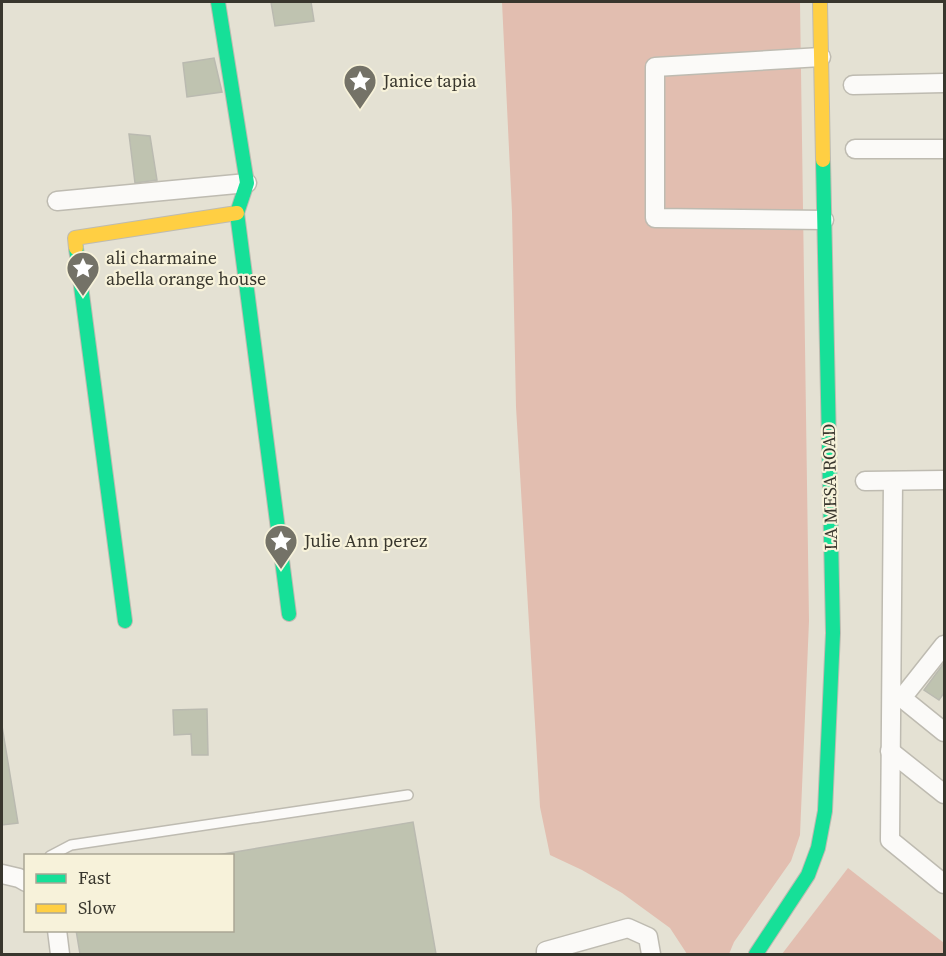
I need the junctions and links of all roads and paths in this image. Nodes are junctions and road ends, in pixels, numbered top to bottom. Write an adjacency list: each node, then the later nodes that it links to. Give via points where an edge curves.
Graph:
1 (218, 2): 8 (street)
2 (820, 2): 3 (street, LA MESA ROAD)
3 (821, 57): 11 (street, LA MESA ROAD); 11 (street, via 655,67 655,218)
4 (945, 84): 5 (street)
5 (853, 85)
6 (945, 148): 7 (street)
7 (855, 149)
8 (246, 183): 9 (street); 10 (street)
9 (57, 201)
10 (237, 213): 15 (street); 16 (street, via 75,238)
11 (824, 220): 28 (street, LA MESA ROAD, via 833,633 825,811 808,875)
12 (945, 480): 14 (street)
13 (865, 481): 14 (street)
14 (893, 481): 19 (street)
15 (289, 614)
16 (125, 621)
17 (945, 645): 18 (street, via 902,698)
18 (945, 732)
19 (890, 751): 20 (street); 23 (street, via 890,840)
20 (945, 794)
21 (408, 795): 22 (lane, via 71,845)
22 (52, 854)
23 (945, 884)
24 (57, 932): 25 (street)
25 (60, 954)
26 (546, 954): 27 (street, via 628,928 648,937)
27 (651, 954)
28 (756, 954)

